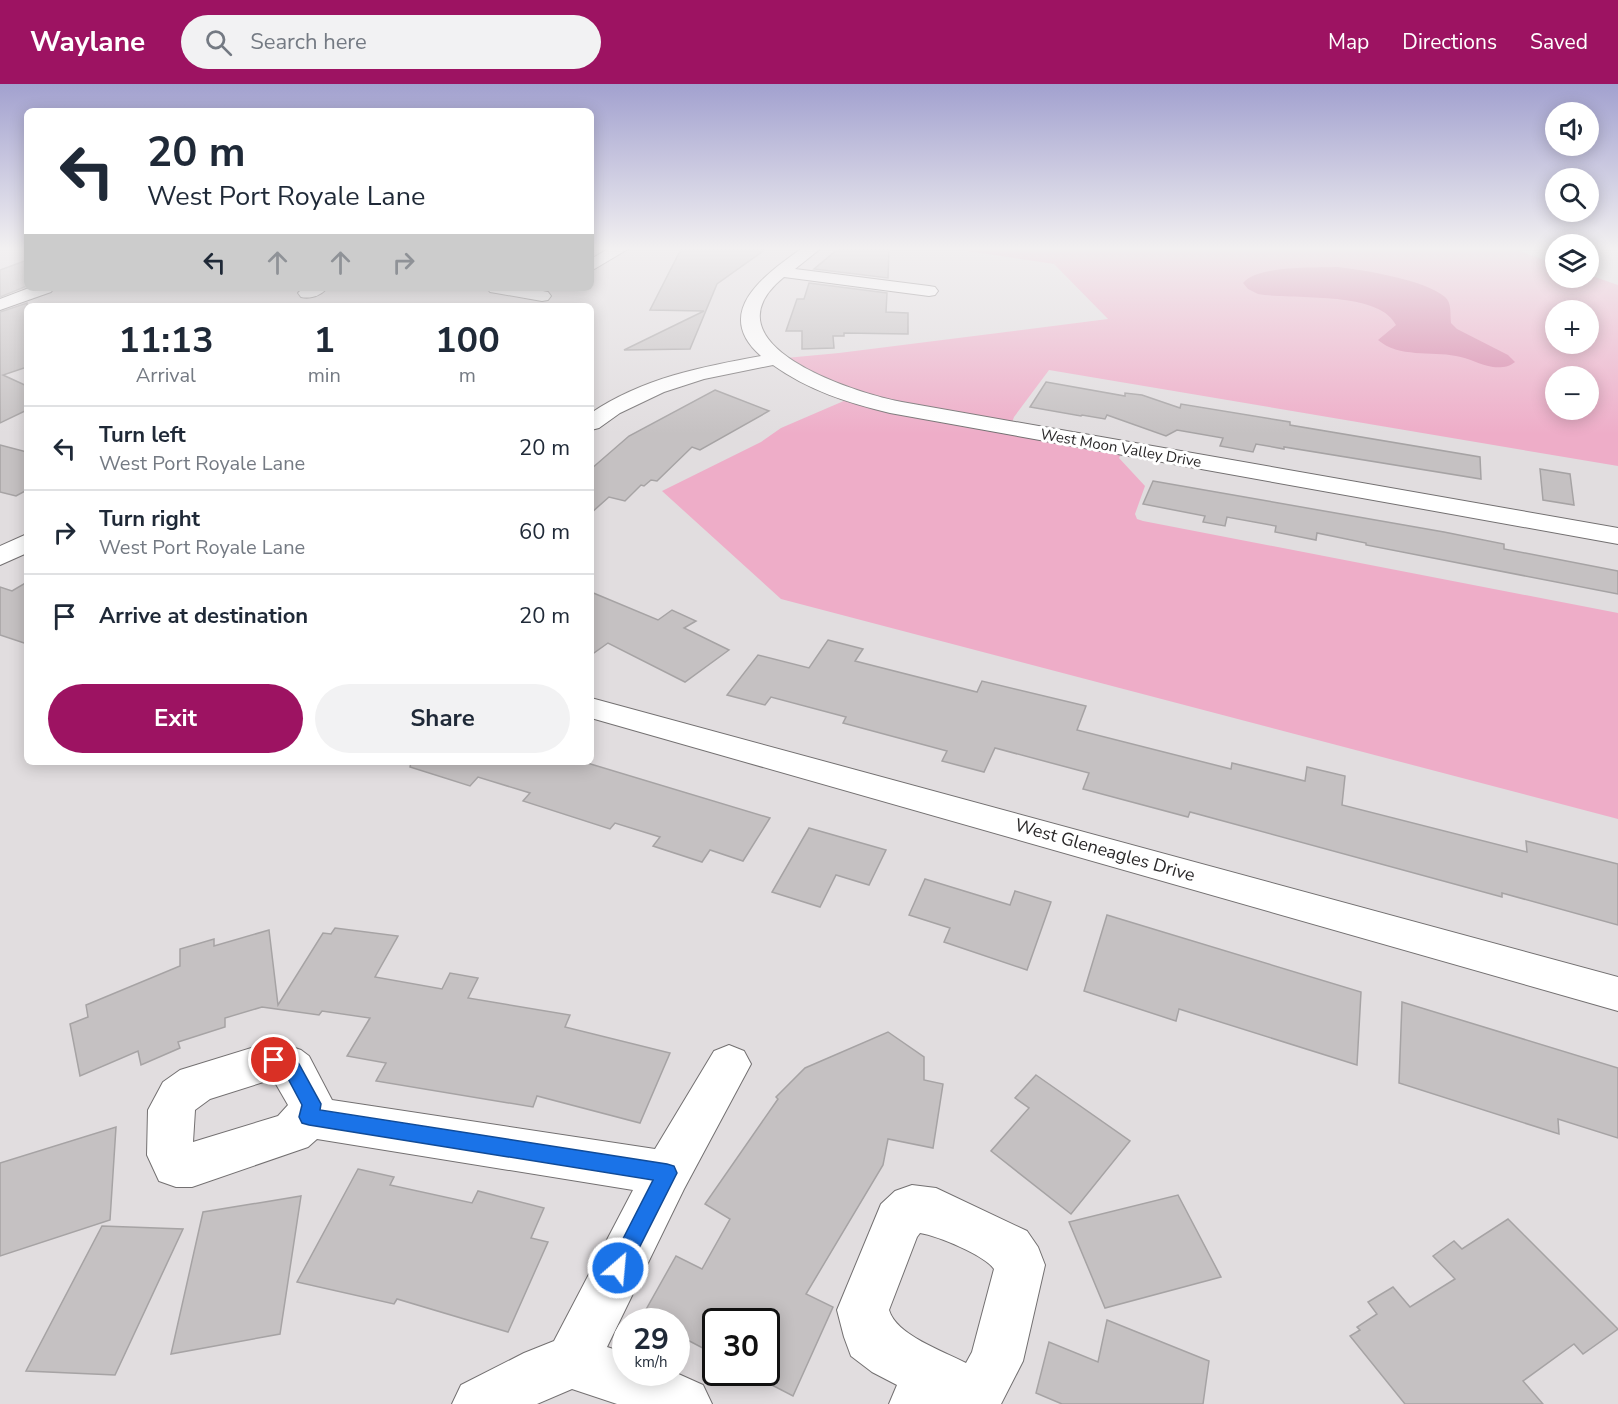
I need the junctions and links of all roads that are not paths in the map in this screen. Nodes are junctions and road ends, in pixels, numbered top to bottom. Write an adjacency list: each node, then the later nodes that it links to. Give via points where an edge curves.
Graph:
1 (751, 311): 2 (street, West Moon Valley Drive, via 757,340)
2 (775, 359): 3 (street, via 671,380 612,407); 5 (street, West Moon Valley Drive, via 806,378 884,405)
3 (594, 421)
4 (0, 533): 6 (street)
5 (1618, 536)
6 (24, 541)
7 (24, 544): 8 (street)
8 (0, 557)
9 (594, 709): 10 (street, West Gleneagles Drive)
10 (1618, 994)
11 (729, 1064): 13 (street)
12 (309, 1117): 13 (street)
13 (667, 1173): 14 (street)
14 (572, 1362): 15 (street); 16 (street)
15 (480, 1404)
16 (684, 1404)

